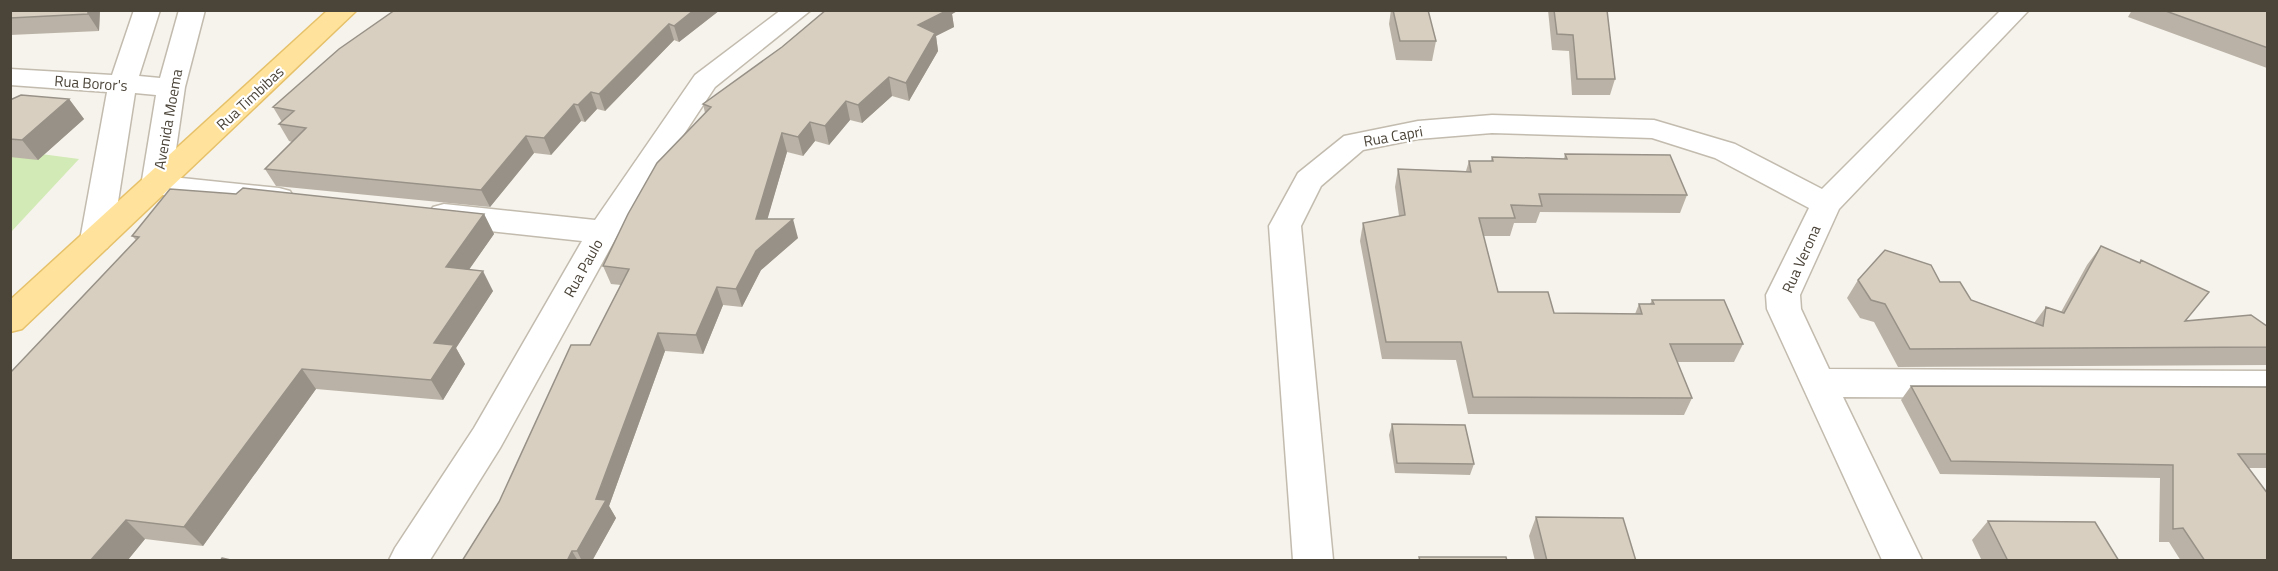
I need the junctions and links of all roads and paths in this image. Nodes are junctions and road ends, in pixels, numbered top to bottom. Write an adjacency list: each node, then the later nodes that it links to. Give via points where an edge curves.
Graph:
1 (147, 10): 7 (street)
2 (192, 10): 8 (street, Avenida Moema)
3 (344, 10): 9 (main road, Rua Timbibas)
4 (798, 10): 13 (street, Rua Paulo, via 705,81)
5 (2016, 10): 11 (street, Rua Verona)
6 (10, 77): 7 (street, Rua Boror's)
7 (122, 86): 8 (street, Rua Boror's); 14 (street)
8 (171, 87): 9 (street, Avenida Moema)
9 (156, 186): 10 (street); 14 (main road, Avenida Moema)
10 (309, 202)
11 (1826, 204): 16 (street, Rua Verona, via 1783,295 1784,309); 19 (street, Rua Capri, via 1725,151 1654,129 1492,124 1418,130 1354,143 1310,180 1285,226)
12 (415, 213): 13 (street)
13 (603, 232): 18 (street, Rua Paulo, via 487,438)
14 (96, 240): 15 (main road, Avenida Moema)
15 (10, 320)
16 (1818, 383): 17 (street); 20 (street, Rua Verona)
17 (2268, 385)
18 (409, 561)
19 (1313, 561)
20 (1902, 561)

